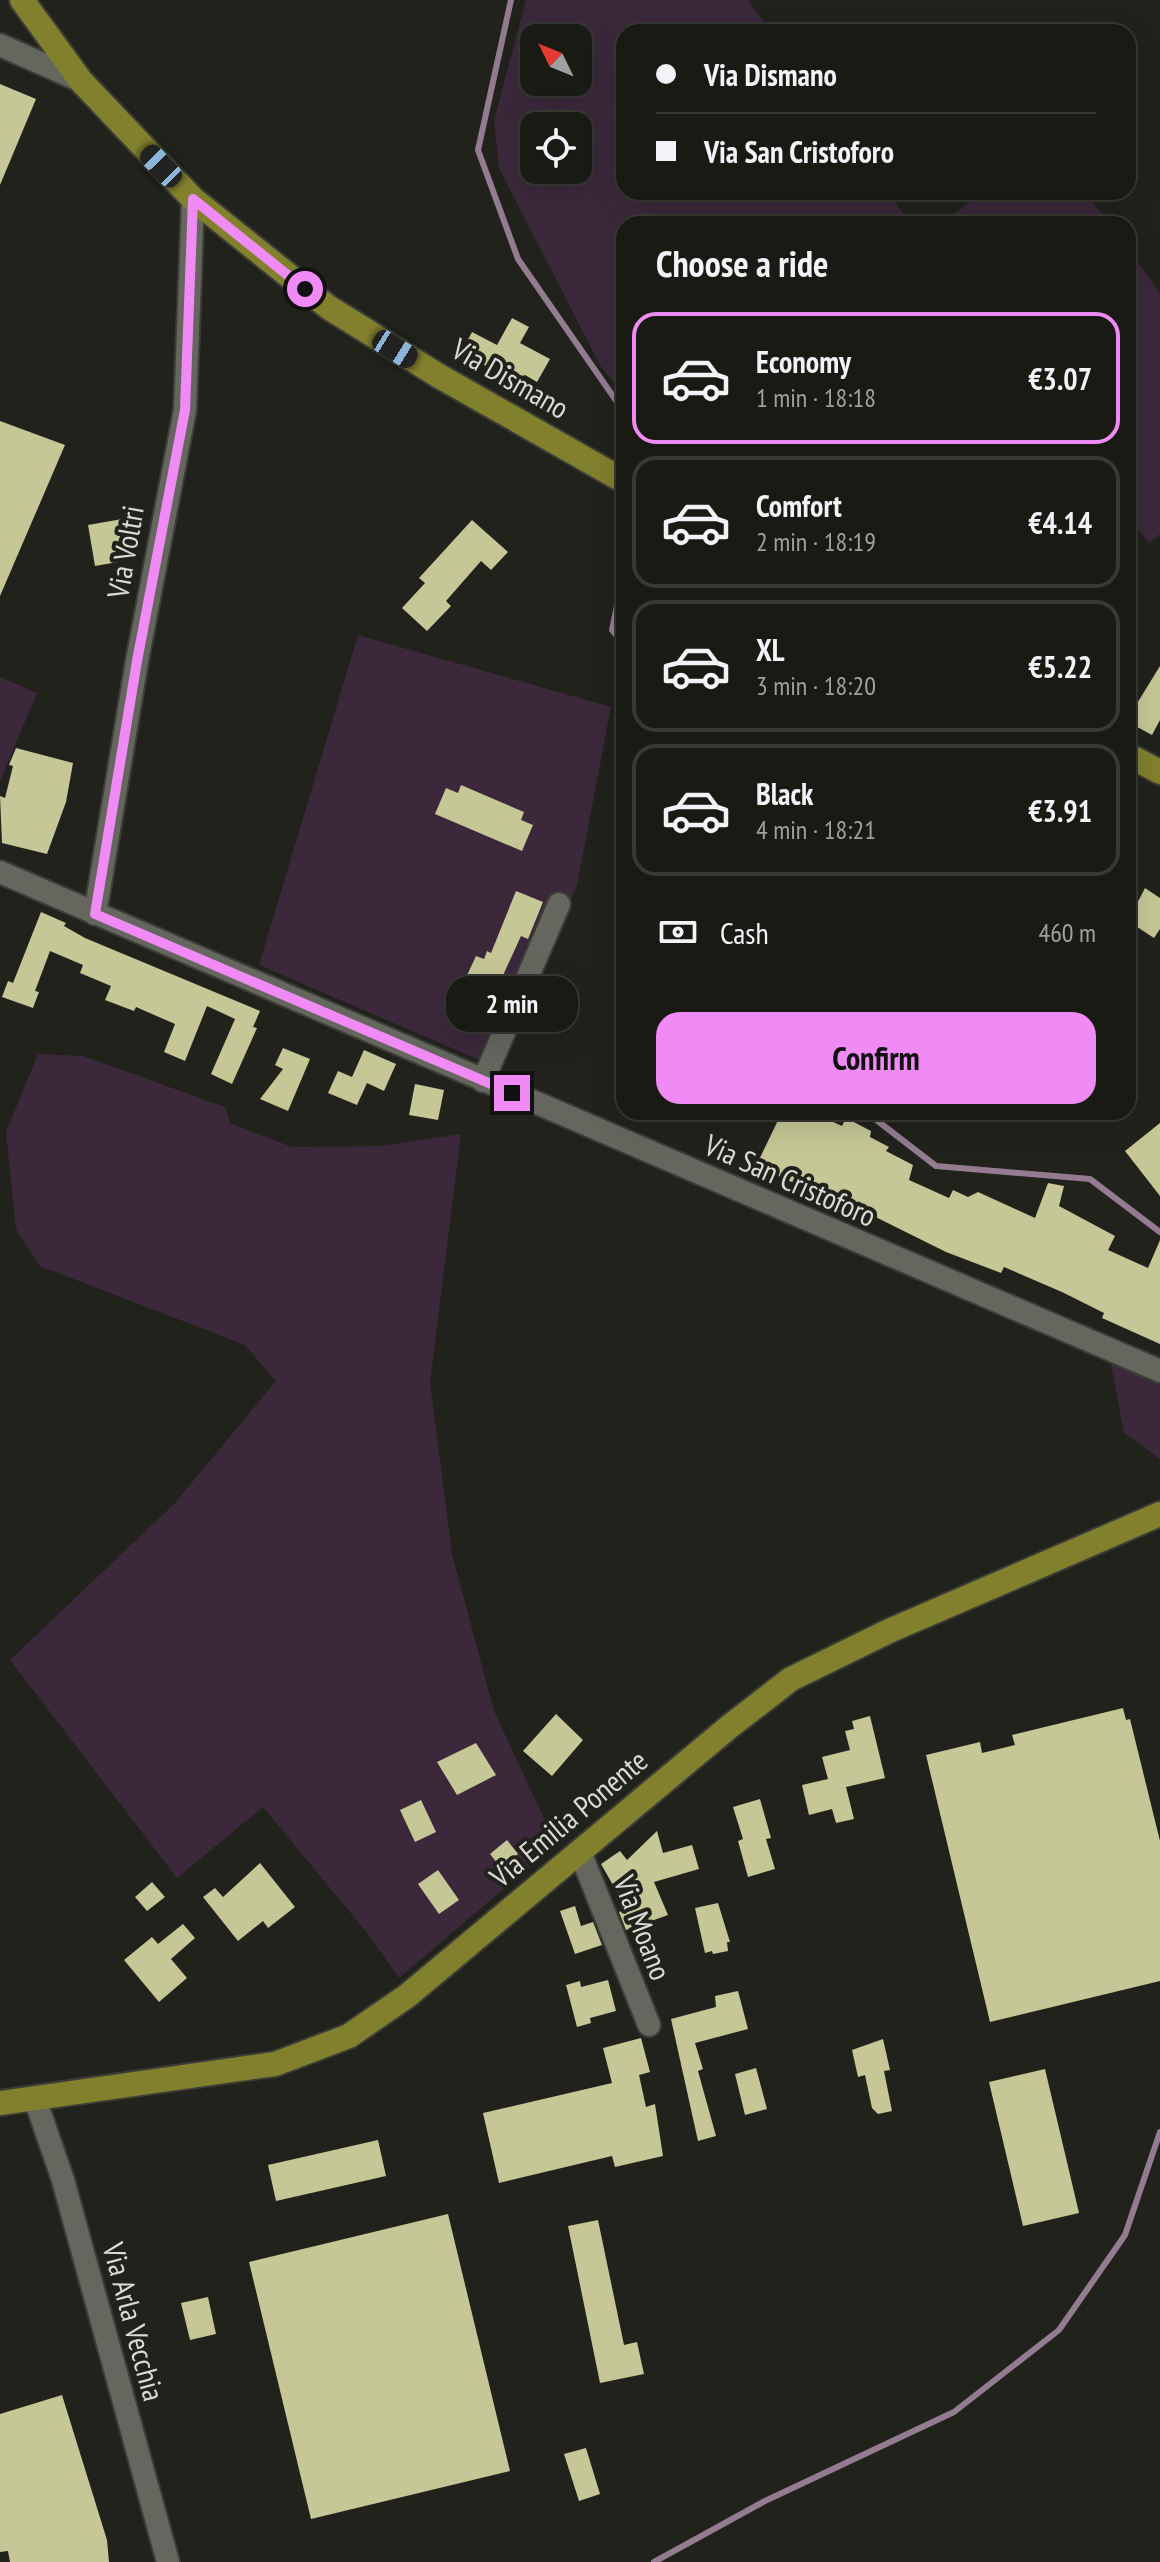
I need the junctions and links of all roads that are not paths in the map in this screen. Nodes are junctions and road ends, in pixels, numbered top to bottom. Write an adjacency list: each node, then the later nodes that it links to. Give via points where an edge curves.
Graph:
1 (22, 0): 3 (main road, Via Dismano)
2 (0, 45): 3 (street)
3 (81, 81): 4 (main road, Via Dismano)
4 (193, 199): 5 (main road, Via Dismano, via 328,307); 10 (street, Via Voltri, via 185,410)
5 (616, 476)
6 (1136, 759): 7 (main road)
7 (1159, 769)
8 (0, 872): 10 (street, Via San Cristoforo)
9 (559, 904): 11 (street)
10 (95, 914): 11 (street, Via San Cristoforo)
11 (483, 1081): 12 (street, Via San Cristoforo)
12 (1160, 1371)
13 (1160, 1514): 14 (main road, Via Emilia Ponente, via 791,1679)
14 (580, 1852): 15 (street, Via Moano); 16 (main road, Via Emilia Ponente, via 407,1996 319,2050 275,2064)
15 (649, 2025)
16 (35, 2099): 17 (main road, Via Emilia Ponente); 18 (street, Via Arla Vecchia, via 63,2180)
17 (0, 2103)
18 (168, 2562)

